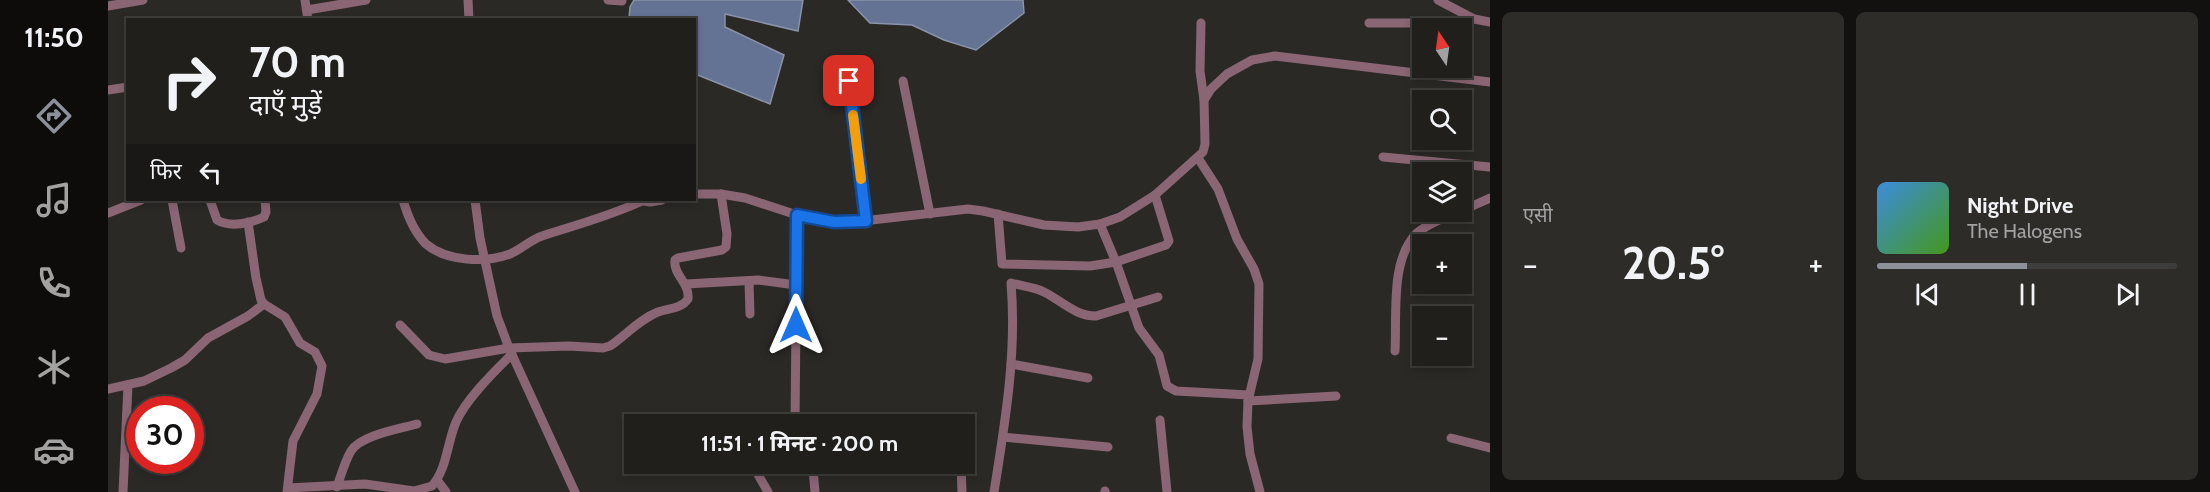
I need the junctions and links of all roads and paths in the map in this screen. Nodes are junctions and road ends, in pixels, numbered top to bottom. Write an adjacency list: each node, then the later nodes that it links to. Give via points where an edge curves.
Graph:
1 (143, 0): 8 (street)
2 (305, 0): 9 (street)
3 (366, 0): 9 (street)
4 (468, 0): 10 (street)
5 (608, 0): 7 (street)
6 (1438, 0): 11 (street)
7 (622, 1)
8 (108, 6)
9 (307, 15)
10 (469, 18)
11 (1474, 19): 12 (street); 14 (street, via 1460,23)
12 (1490, 22)
13 (1201, 23): 20 (street)
14 (1369, 23)
15 (849, 81): 40 (street)
16 (903, 81): 37 (street)
17 (1490, 82): 20 (street, via 1275,56 1252,60 1227,74)
18 (126, 87): 19 (street)
19 (108, 90)
20 (1204, 100): 22 (street, via 1205,144)
21 (1383, 157): 23 (street)
22 (1198, 158): 26 (street); 62 (street, via 1218,189 1259,284 1258,359)
23 (1490, 167)
24 (696, 194): 25 (street)
25 (722, 194): 39 (street); 48 (street, via 726,247 675,260 676,270)
26 (1155, 195): 43 (street, via 1120,217); 46 (street, via 1169,241)
27 (1490, 198): 35 (street)
28 (138, 201): 36 (street)
29 (172, 201): 44 (street)
30 (210, 201): 41 (street, via 222,223)
31 (265, 201): 41 (street, via 264,217)
32 (403, 201): 45 (street, via 413,225 428,245 458,257)
33 (475, 201): 45 (street)
34 (638, 201): 45 (street, via 614,213 538,237 512,253)
35 (1472, 206)
36 (108, 213)
37 (930, 214): 38 (street, via 968,209); 40 (street)
38 (998, 214): 43 (street, via 1044,225); 46 (street, via 1002,264 1090,266)
39 (797, 215): 40 (street, via 834,222); 49 (street)
40 (866, 221)
41 (248, 222): 51 (street, via 259,295)
42 (1434, 222): 56 (street, via 1419,232 1399,268)
43 (1100, 224): 46 (street)
44 (181, 248)
45 (484, 259): 55 (street)
46 (1116, 262): 52 (street)
47 (749, 281): 48 (street); 49 (street); 53 (street)
48 (686, 284): 55 (street, via 689,294 685,303 647,318 603,348 569,346)
49 (796, 285): 63 (street)
50 (1158, 297): 52 (street)
51 (264, 304): 59 (street, via 208,338 185,360); 75 (street, via 285,317 300,343 315,352 322,366 317,394 293,441)
52 (1131, 304): 57 (street, via 1088,316 1043,291 1011,283); 62 (street, via 1139,328 1159,355 1171,390)
53 (750, 314)
54 (400, 325): 55 (street, via 436,358)
55 (510, 351): 73 (street, via 457,419); 78 (street)
56 (1395, 351)
57 (1011, 364): 58 (street); 66 (street)
58 (1088, 378)
59 (128, 385): 60 (street); 76 (street)
60 (108, 389)
61 (1336, 396): 62 (street)
62 (1248, 398): 84 (street, via 1248,436)
63 (795, 414)
64 (1160, 420): 83 (street)
65 (417, 424): 74 (street, via 356,445)
66 (1003, 437): 68 (street); 82 (street)
67 (1451, 438): 69 (street)
68 (1108, 447)
69 (1490, 448)
70 (758, 474): 79 (street)
71 (813, 474): 80 (street)
72 (961, 474): 81 (street)
73 (436, 480): 74 (street, via 432,486 414,491 378,485); 77 (street)
74 (337, 487): 75 (street)
75 (288, 490)
76 (123, 492)
77 (446, 492)
78 (575, 492)
79 (768, 492)
80 (815, 492)
81 (962, 492)
82 (994, 492)
83 (1167, 492)
84 (1260, 492)

